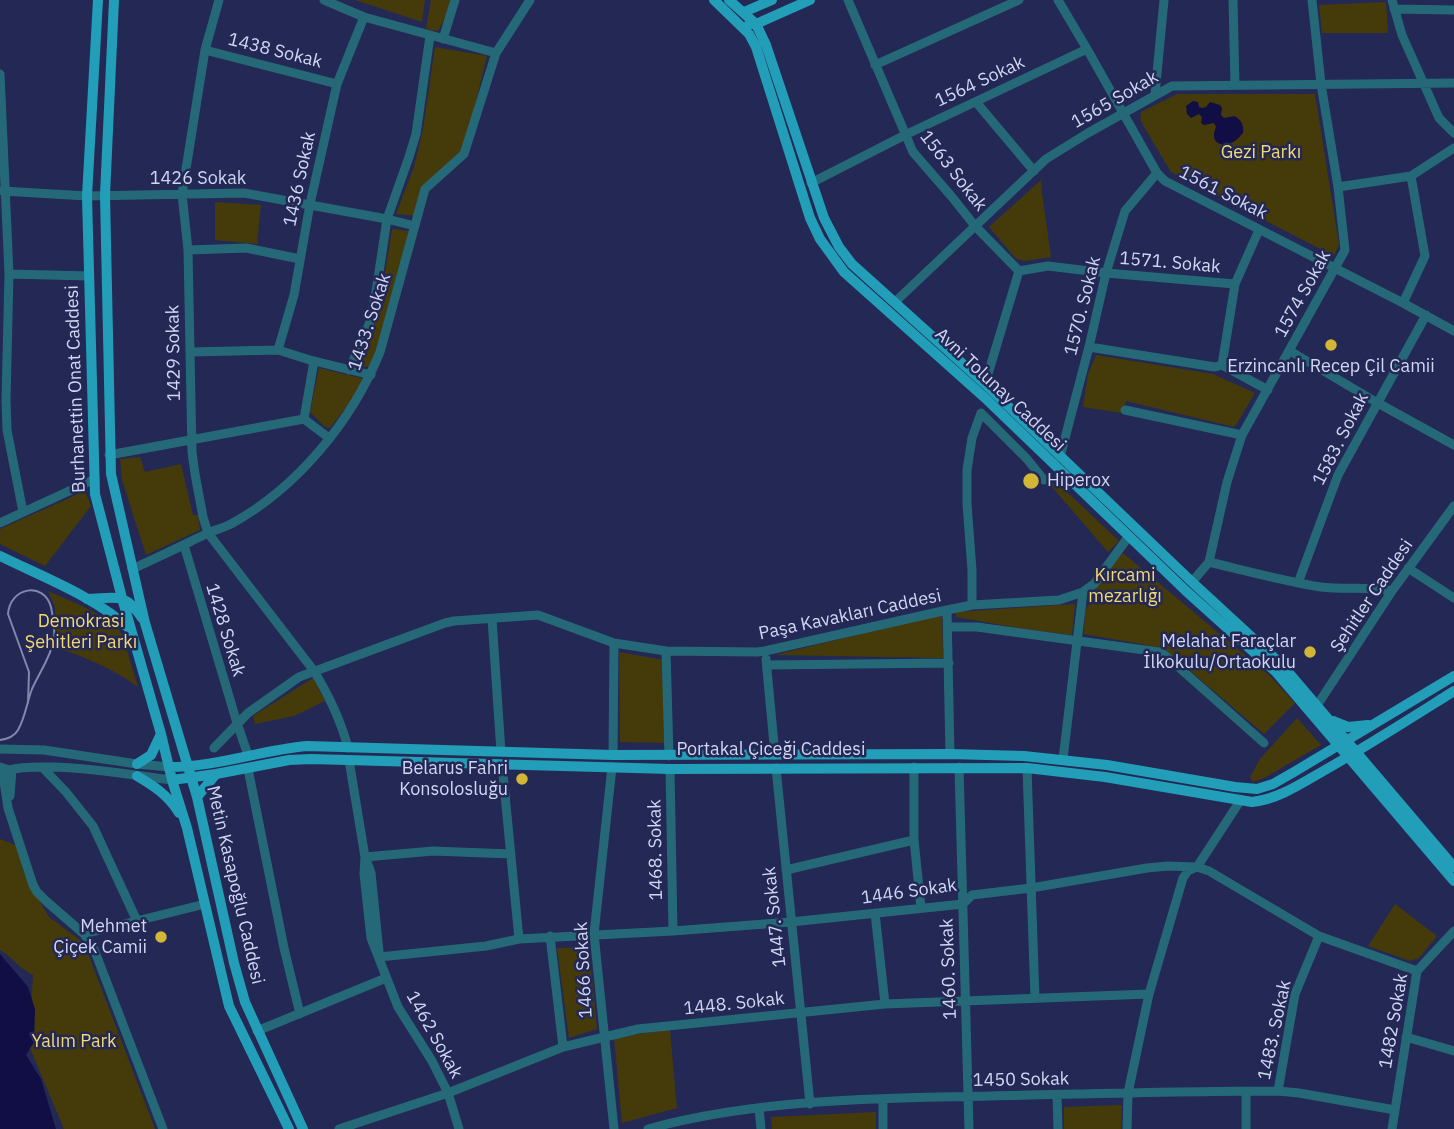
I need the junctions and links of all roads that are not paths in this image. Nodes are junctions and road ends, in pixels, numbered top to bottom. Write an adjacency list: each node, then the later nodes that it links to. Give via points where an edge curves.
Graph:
1 (98, 0): 51 (main road, Burhanettin Onat Caddesi)
2 (114, 0): 50 (main road, Burhanettin Onat Caddesi)
3 (219, 0): 27 (street, 1429 Sokak)
4 (324, 0): 21 (street)
5 (455, 0): 24 (street)
6 (530, 0): 28 (street, 1433. Sokak)
7 (714, 0): 19 (main road, Avni Tolunay Caddesi)
8 (729, 0): 19 (main road, Avni Tolunay Caddesi)
9 (772, 0): 19 (main road)
10 (810, 0): 20 (main road)
11 (848, 0): 29 (street, 1563 Sokak)
12 (1019, 0): 29 (street)
13 (1058, 0): 26 (street, 1561 Sokak)
14 (1164, 0): 36 (street)
15 (1233, 0): 35 (street)
16 (1312, 0): 33 (street, 1574 Sokak)
17 (1393, 4): 18 (street); 34 (street)
18 (1454, 10)
19 (741, 16): 22 (main road, via 746,25); 96 (main road, Avni Tolunay Caddesi, via 756,47 810,218 844,272)
20 (772, 16): 22 (main road); 25 (main road)
21 (363, 17): 23 (street); 32 (street, 1436 Sokak)
22 (756, 24): 25 (main road, Avni Tolunay Caddesi)
23 (430, 36): 24 (street); 53 (street, via 416,134)
24 (443, 39): 28 (street)
25 (766, 45): 46 (main road, Avni Tolunay Caddesi)
26 (1087, 49): 38 (street, 1564 Sokak); 39 (street, 1561 Sokak)
27 (205, 50): 32 (street, 1438 Sokak); 49 (street, 1429 Sokak)
28 (495, 52): 54 (street, 1433. Sokak, via 464,154 425,189)
29 (875, 65): 41 (street, 1563 Sokak)
30 (0, 74): 37 (street)
31 (1454, 83): 34 (street, 1565 Sokak)
32 (337, 84): 52 (street, 1436 Sokak)
33 (1321, 84): 34 (street, 1565 Sokak); 35 (street, 1565 Sokak); 47 (street, 1574 Sokak)
34 (1423, 84): 40 (street, via 1439,118)
35 (1235, 85): 36 (street, 1565 Sokak, via 1172,86)
36 (1154, 94): 39 (street, 1565 Sokak)
37 (1, 98): 48 (street)
38 (976, 102): 41 (street, 1564 Sokak); 43 (street)
39 (1124, 113): 43 (street, 1565 Sokak, via 1046,159); 44 (street, 1561 Sokak)
40 (1454, 133)
41 (905, 135): 46 (street, 1564 Sokak); 55 (street, 1563 Sokak, via 913,152)
42 (1454, 148): 45 (street)
43 (1034, 172): 55 (street, 1565 Sokak)
44 (1157, 173): 56 (street, 1561 Sokak); 61 (street, 1570. Sokak, via 1125,211)
45 (1411, 177): 47 (street); 66 (street, via 1425,256)
46 (811, 183): 65 (main road, Avni Tolunay Caddesi, via 839,247)
47 (1338, 187): 59 (street, 1574 Sokak, via 1345,250)
48 (3, 191): 51 (street, 1426 Sokak); 62 (street)
49 (182, 194): 50 (street, 1426 Sokak); 52 (street, 1426 Sokak, via 244,193); 57 (street, 1429 Sokak)
50 (104, 195): 51 (street, 1426 Sokak); 88 (main road, Burhanettin Onat Caddesi)
51 (87, 196): 63 (main road, Burhanettin Onat Caddesi)
52 (310, 204): 53 (street, 1426 Sokak); 58 (street, 1436 Sokak)
53 (387, 219): 54 (street, 1426 Sokak); 76 (street, via 369,323)
54 (415, 226): 77 (street, 1433. Sokak)
55 (975, 226): 60 (street, 1563 Sokak); 65 (street, 1565 Sokak)
56 (1259, 230): 59 (street, 1561 Sokak); 64 (street)
57 (188, 250): 58 (street, via 246,248); 73 (street, 1429 Sokak)
58 (300, 259): 71 (street, 1436 Sokak)
59 (1335, 269): 66 (street, 1561 Sokak); 72 (street, 1574 Sokak)
60 (1019, 271): 61 (street, 1571. Sokak, via 1048,266); 78 (street)
61 (1106, 273): 64 (street, 1571. Sokak); 70 (street, 1570. Sokak)
62 (9, 274): 63 (street); 68 (street)
63 (89, 276): 90 (main road, Burhanettin Onat Caddesi)
64 (1236, 284): 75 (street)
65 (895, 302): 78 (main road, Avni Tolunay Caddesi)
66 (1403, 303): 67 (street, 1561 Sokak)
67 (1426, 315): 69 (street, 1561 Sokak); 81 (street, 1583. Sokak)
68 (4, 326): 80 (street)
69 (1454, 331)
70 (1089, 347): 75 (street, via 1215,368); 89 (street, 1570. Sokak)
71 (278, 350): 73 (street); 74 (street)
72 (1290, 351): 79 (street, 1574 Sokak); 81 (street)
73 (190, 352): 86 (street, 1429 Sokak)
74 (314, 361): 76 (street); 83 (street)
75 (1222, 365): 79 (street)
76 (349, 370): 77 (street)
77 (371, 375): 85 (street, 1433. Sokak)
78 (985, 384): 89 (main road, Avni Tolunay Caddesi)
79 (1268, 390): 84 (street, 1574 Sokak)
80 (3, 400): 93 (street)
81 (1376, 402): 87 (street); 104 (street, 1583. Sokak, via 1338,475)
82 (1125, 410): 84 (street)
83 (304, 419): 85 (street); 86 (street)
84 (1242, 435): 99 (street, 1574 Sokak)
85 (329, 438): 95 (street, 1433. Sokak, via 288,484 229,525)
86 (192, 440): 88 (street); 95 (street, 1429 Sokak)
87 (1454, 445)
88 (109, 455): 101 (main road, Burhanettin Onat Caddesi)
89 (1060, 457): 103 (main road, Avni Tolunay Caddesi)
90 (94, 479): 93 (street); 102 (main road, Burhanettin Onat Caddesi)
91 (1044, 480): 110 (street, via 981,413 967,470)
92 (1454, 506): 100 (street, Şehitler Caddesi)
93 (23, 512): 94 (street)
94 (0, 523)
95 (208, 533): 97 (street, 1433. Sokak); 122 (street, 1429 Sokak)
96 (1129, 536): 106 (street); 132 (main road, Avni Tolunay Caddesi, via 1276,672)
97 (184, 545): 101 (street, 1433. Sokak); 127 (street, 1428 Sokak)
98 (0, 556): 109 (main road)
99 (1209, 562): 103 (street, 1574 Sokak); 104 (street)
100 (1408, 568): 105 (street, Şehitler Caddesi); 108 (street)
101 (132, 569): 113 (main road, Burhanettin Onat Caddesi)
102 (115, 570): 107 (main road, Burhanettin Onat Caddesi); 109 (main road, via 114,582)
103 (1192, 582): 125 (main road, Avni Tolunay Caddesi)
104 (1298, 583): 105 (street)
105 (1392, 591): 125 (street, Şehitler Caddesi)
106 (1083, 592): 110 (street, Paşa Kavakları Caddesi, via 1059,600); 116 (street)
107 (122, 598): 109 (main road); 113 (main road); 115 (main road, Burhanettin Onat Caddesi)
108 (1454, 598)
109 (87, 599): 115 (main road)
110 (972, 606): 111 (street, Paşa Kavakları Caddesi)
111 (947, 610): 114 (street); 119 (street, Paşa Kavakları Caddesi)
112 (492, 619): 117 (street, Paşa Kavakları Caddesi, via 538,615); 122 (street, Paşa Kavakları Caddesi, via 445,624); 138 (street)
113 (145, 622): 133 (main road, Burhanettin Onat Caddesi)
114 (948, 627): 116 (street); 120 (street)
115 (132, 631): 129 (main road, Burhanettin Onat Caddesi)
116 (1077, 640): 131 (street, via 1159,652); 144 (street)
117 (614, 643): 118 (street, Paşa Kavakları Caddesi); 146 (street, 1466 Sokak)
118 (666, 651): 119 (street, Paşa Kavakları Caddesi); 143 (street)
119 (765, 652): 121 (street)
120 (948, 663): 121 (street); 139 (street)
121 (766, 664): 142 (street)
122 (314, 671): 127 (street, Paşa Kavakları Caddesi); 135 (street, 1429 Sokak)
123 (1454, 676): 128 (main road, Portakal Çiceği Caddesi)
124 (1454, 691): 130 (main road, Portakal Çiceği Caddesi)
125 (1318, 704): 126 (main road, Avni Tolunay Caddesi)
126 (1329, 719): 128 (main road, via 1348,727); 132 (main road, Avni Tolunay Caddesi)
127 (237, 723): 134 (street, Paşa Kavakları Caddesi); 141 (street, 1428 Sokak)
128 (1374, 726): 132 (main road, Portakal Çiceği Caddesi)
129 (162, 734): 150 (main road, Burhanettin Onat Caddesi); 160 (main road)
130 (1379, 738): 140 (main road, Portakal Çiceği Caddesi); 163 (main road, via 1371,754)
131 (1264, 743)
132 (1343, 743): 140 (main road, Avni Tolunay Caddesi); 144 (main road, Portakal Çiceği Caddesi, via 1257,789)
133 (183, 746): 147 (main road, via 198,760); 158 (main road, Burhanettin Onat Caddesi)
134 (214, 748)
135 (348, 748): 138 (main road, Portakal Çiceği Caddesi); 141 (main road, Portakal Çiceği Caddesi, via 289,748)
136 (1, 750): 137 (street)
137 (15, 750): 157 (street, via 20,759); 160 (street, via 44,750)
138 (501, 752): 146 (main road, Portakal Çiceği Caddesi)
139 (950, 754): 142 (main road, Portakal Çiceği Caddesi); 144 (main road, Portakal Çiceği Caddesi)
140 (1352, 754): 163 (main road, Avni Tolunay Caddesi); 166 (main road, Portakal Çiceği Caddesi, via 1269,799); 175 (main road, Avni Tolunay Caddesi)
141 (248, 755): 147 (main road, Portakal Çiceği Caddesi)
142 (775, 755): 143 (main road, Portakal Çiceği Caddesi)
143 (669, 756): 146 (main road, Portakal Çiceği Caddesi)
144 (1063, 759)
145 (349, 760): 148 (main road, Portakal Çiceği Caddesi); 159 (main road, Portakal Çiceği Caddesi, via 311,758); 171 (street, 1462 Sokak)
146 (612, 761): 148 (main road, Portakal Çiceği Caddesi); 154 (main road, Portakal Çiceği Caddesi); 186 (street, 1466 Sokak)
147 (212, 763): 158 (main road, Portakal Çiceği Caddesi)
148 (502, 764): 170 (street)
149 (42, 767): 157 (street); 160 (street); 181 (street, via 93,826)
150 (169, 767): 158 (main road, Portakal Çiceği Caddesi); 160 (street); 162 (main road, Metin Kasapoğlu Caddesi)
151 (914, 767): 152 (main road, Portakal Çiceği Caddesi); 155 (main road, Portakal Çiceği Caddesi); 169 (street)
152 (959, 767): 156 (main road, Portakal Çiceği Caddesi); 178 (street, 1460. Sokak)
153 (1, 768): 157 (street); 167 (street)
154 (670, 768): 155 (main road, Portakal Çiceği Caddesi); 183 (street, 1468. Sokak)
155 (776, 768): 174 (street, 1447. Sokak)
156 (1027, 768): 166 (main road, Portakal Çiceği Caddesi); 176 (street)
157 (14, 769): 167 (street)
158 (189, 769): 161 (main road, Portakal Çiceği Caddesi); 162 (main road, Portakal Çiceği Caddesi); 165 (main road, Metin Kasapoğlu Caddesi)
159 (248, 769): 161 (main road, Portakal Çiceği Caddesi); 198 (street)
160 (137, 770): 162 (street); 168 (main road, via 167,796)
161 (216, 774): 165 (main road)
162 (172, 780): 168 (main road, Metin Kasapoğlu Caddesi)
163 (1387, 786): 173 (main road, Avni Tolunay Caddesi)
164 (0, 796): 167 (street)
165 (197, 797): 199 (main road, Metin Kasapoğlu Caddesi, via 233,963)
166 (1240, 801): 172 (street)
167 (8, 808): 185 (street, via 37,892)
168 (187, 828): 177 (main road, Metin Kasapoğlu Caddesi)
169 (914, 840): 174 (street); 179 (street)
170 (511, 854): 171 (street, via 433,851); 189 (street)
171 (365, 857): 190 (street, 1462 Sokak, via 372,873)
172 (1197, 867): 176 (street, 1446 Sokak, via 1147,868); 188 (street, 1446 Sokak); 193 (street, via 1183,878)
173 (1454, 867)
174 (786, 870): 182 (street, 1447. Sokak)
175 (1454, 881)
176 (1031, 888): 178 (street, 1446 Sokak, via 972,895); 194 (street)
177 (205, 904): 181 (street); 215 (main road, Metin Kasapoğlu Caddesi, via 229,1006)
178 (963, 904): 179 (street, 1446 Sokak); 195 (street, 1460. Sokak)
179 (921, 908): 180 (street, 1446 Sokak)
180 (875, 913): 182 (street, 1446 Sokak); 196 (street)
181 (137, 921): 185 (street)
182 (791, 922): 183 (street, 1446 Sokak); 197 (street, 1447. Sokak)
183 (673, 931): 186 (street, 1446 Sokak)
184 (1454, 931): 191 (street, 1482 Sokak)
185 (84, 934): 214 (street, via 94,949)
186 (594, 934): 187 (street, 1446 Sokak); 200 (street, 1466 Sokak)
187 (550, 936): 189 (street, 1446 Sokak); 202 (street)
188 (1319, 936): 191 (street, 1446 Sokak); 205 (street, 1483. Sokak, via 1295,994)
189 (519, 939): 190 (street, 1446 Sokak)
190 (379, 957): 192 (street, 1462 Sokak)
191 (1417, 971): 201 (street, 1482 Sokak)
192 (386, 978): 198 (street); 206 (street, 1462 Sokak)
193 (1149, 994): 194 (street, 1448. Sokak); 207 (street)
194 (1035, 998): 195 (street, 1448. Sokak)
195 (966, 1000): 196 (street, 1448. Sokak); 209 (street, 1460. Sokak)
196 (885, 1003): 197 (street, 1448. Sokak)
197 (800, 1013): 200 (street, 1448. Sokak, via 638,1029); 211 (street, 1447. Sokak)
198 (300, 1014): 199 (street)
199 (257, 1031): 216 (main road, Metin Kasapoğlu Caddesi)
200 (604, 1037): 202 (street, 1448. Sokak); 219 (street, 1466 Sokak)
201 (1406, 1037): 203 (street); 213 (street, 1482 Sokak)
202 (563, 1047): 206 (street, 1448. Sokak)
203 (1454, 1051)
204 (1246, 1091): 205 (street, 1450 Sokak); 207 (street, 1450 Sokak); 226 (street)
205 (1278, 1091): 213 (street, 1450 Sokak)
206 (448, 1093): 217 (street, 1448. Sokak); 218 (street, 1462 Sokak)
207 (1128, 1093): 208 (street, 1450 Sokak); 225 (street)
208 (1056, 1095): 209 (street, 1450 Sokak); 224 (street)
209 (969, 1097): 210 (street, 1450 Sokak); 223 (street, 1460. Sokak)
210 (883, 1099): 211 (street, 1450 Sokak); 222 (street)
211 (810, 1104): 212 (street, 1450 Sokak)
212 (759, 1108): 220 (street, 1450 Sokak); 221 (street)
213 (1395, 1110): 227 (street, 1482 Sokak)
214 (163, 1129)
215 (289, 1129)
216 (303, 1129)
217 (339, 1129)
218 (459, 1129)
219 (614, 1129)
220 (649, 1129)
221 (761, 1129)
222 (883, 1129)
223 (969, 1129)
224 (1058, 1129)
225 (1128, 1129)
226 (1246, 1129)
227 (1391, 1129)

